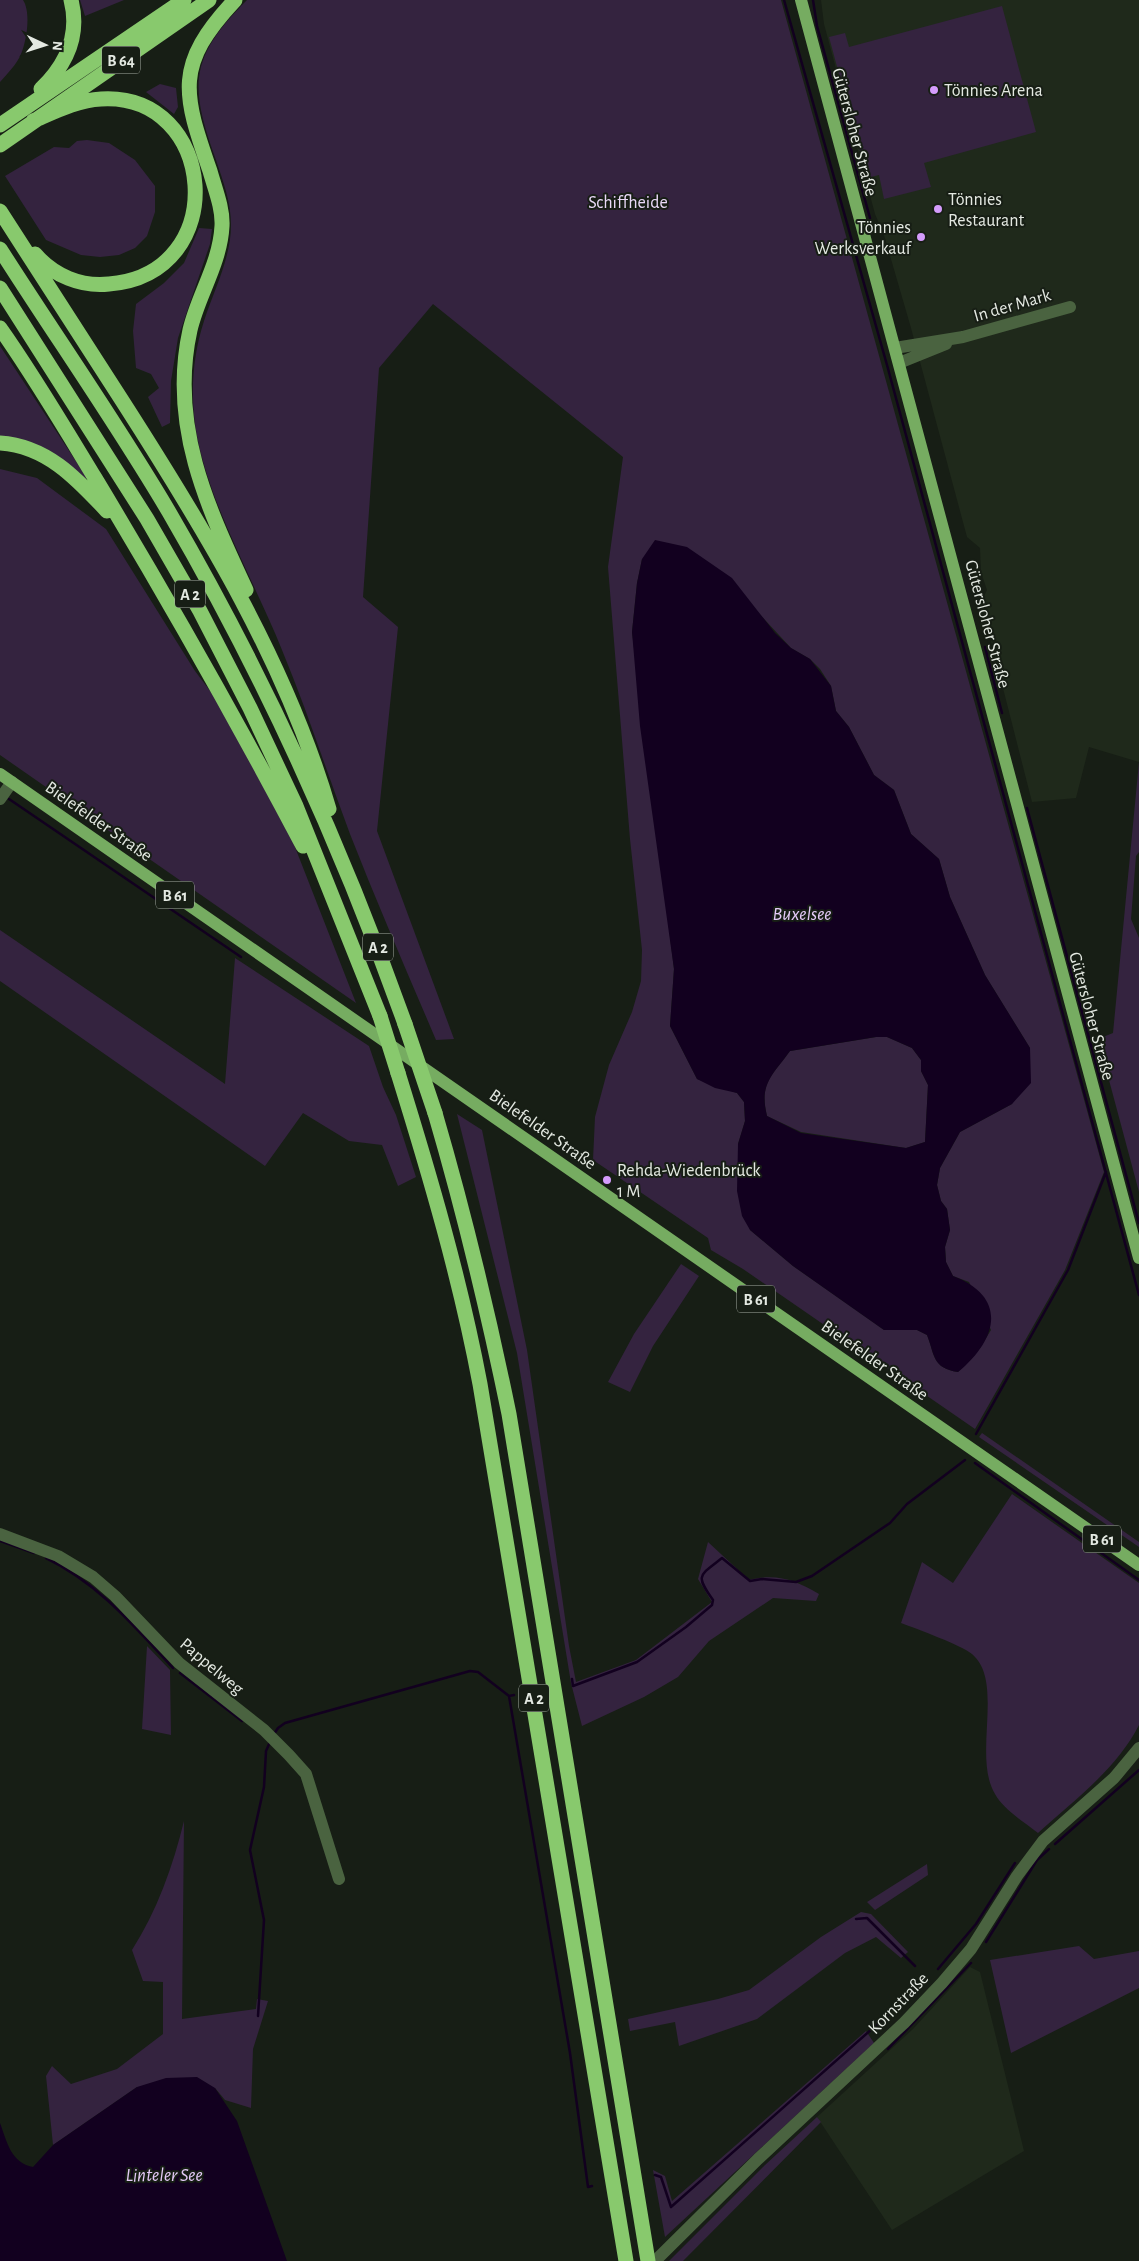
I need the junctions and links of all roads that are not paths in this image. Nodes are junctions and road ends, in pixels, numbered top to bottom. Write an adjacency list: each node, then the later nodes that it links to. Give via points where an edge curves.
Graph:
1 (71, 0): 6 (highway, via 73,36 65,60 50,81)
2 (184, 0): 6 (highway, B 64)
3 (209, 0): 7 (highway, B 64)
4 (235, 0): 19 (highway, via 200,44 190,68 189,101 218,197 222,225 218,255 191,323 182,382 185,418 195,465 216,526 256,614)
5 (801, 0): 15 (main road, Gütersloher Straße)
6 (6, 120)
7 (33, 121): 8 (highway, B 64); 9 (highway, via 77,103 101,99 124,101 156,114 180,139 191,159 196,193 192,219 182,240 160,265 127,282 102,285 79,282 50,268)
8 (0, 145)
9 (2, 214): 19 (highway, via 159,458)
10 (0, 249): 23 (highway, A 2, via 168,511 215,594 271,701)
11 (0, 288): 24 (highway, A 2, via 147,519 200,611 296,806)
12 (1070, 307): 14 (street, In der Mark)
13 (0, 328): 18 (highway)
14 (963, 337): 15 (street, In der Mark); 16 (street, In der Mark)
15 (895, 348): 16 (main road, Gütersloher Straße)
16 (899, 363): 25 (main road, Gütersloher Straße)
17 (0, 443): 18 (highway, via 28,448 55,460 75,476 111,515)
18 (146, 562): 24 (highway, via 252,746)
19 (268, 650): 23 (highway, via 315,764)
20 (0, 774): 21 (main road, Bielefelder Straße / B 61)
21 (12, 782): 22 (street); 27 (main road, Bielefelder Straße / B 61)
22 (0, 799)
23 (347, 871): 31 (highway, A 2, bridge, via 405,1024 434,1113 484,1295 509,1414)
24 (343, 919): 30 (highway, A 2, bridge, via 380,1016 436,1196 462,1293 480,1384)
25 (1139, 1258)
26 (0, 1534): 29 (street, Pappelweg, via 58,1556 93,1577 179,1664 264,1730 289,1755 306,1774)
27 (1139, 1565)
28 (1139, 1748): 32 (street, Kornstraße, via 1114,1778 1043,1841 971,1949 936,1990)
29 (338, 1879)
30 (626, 2261)
31 (648, 2261)
32 (655, 2261)

